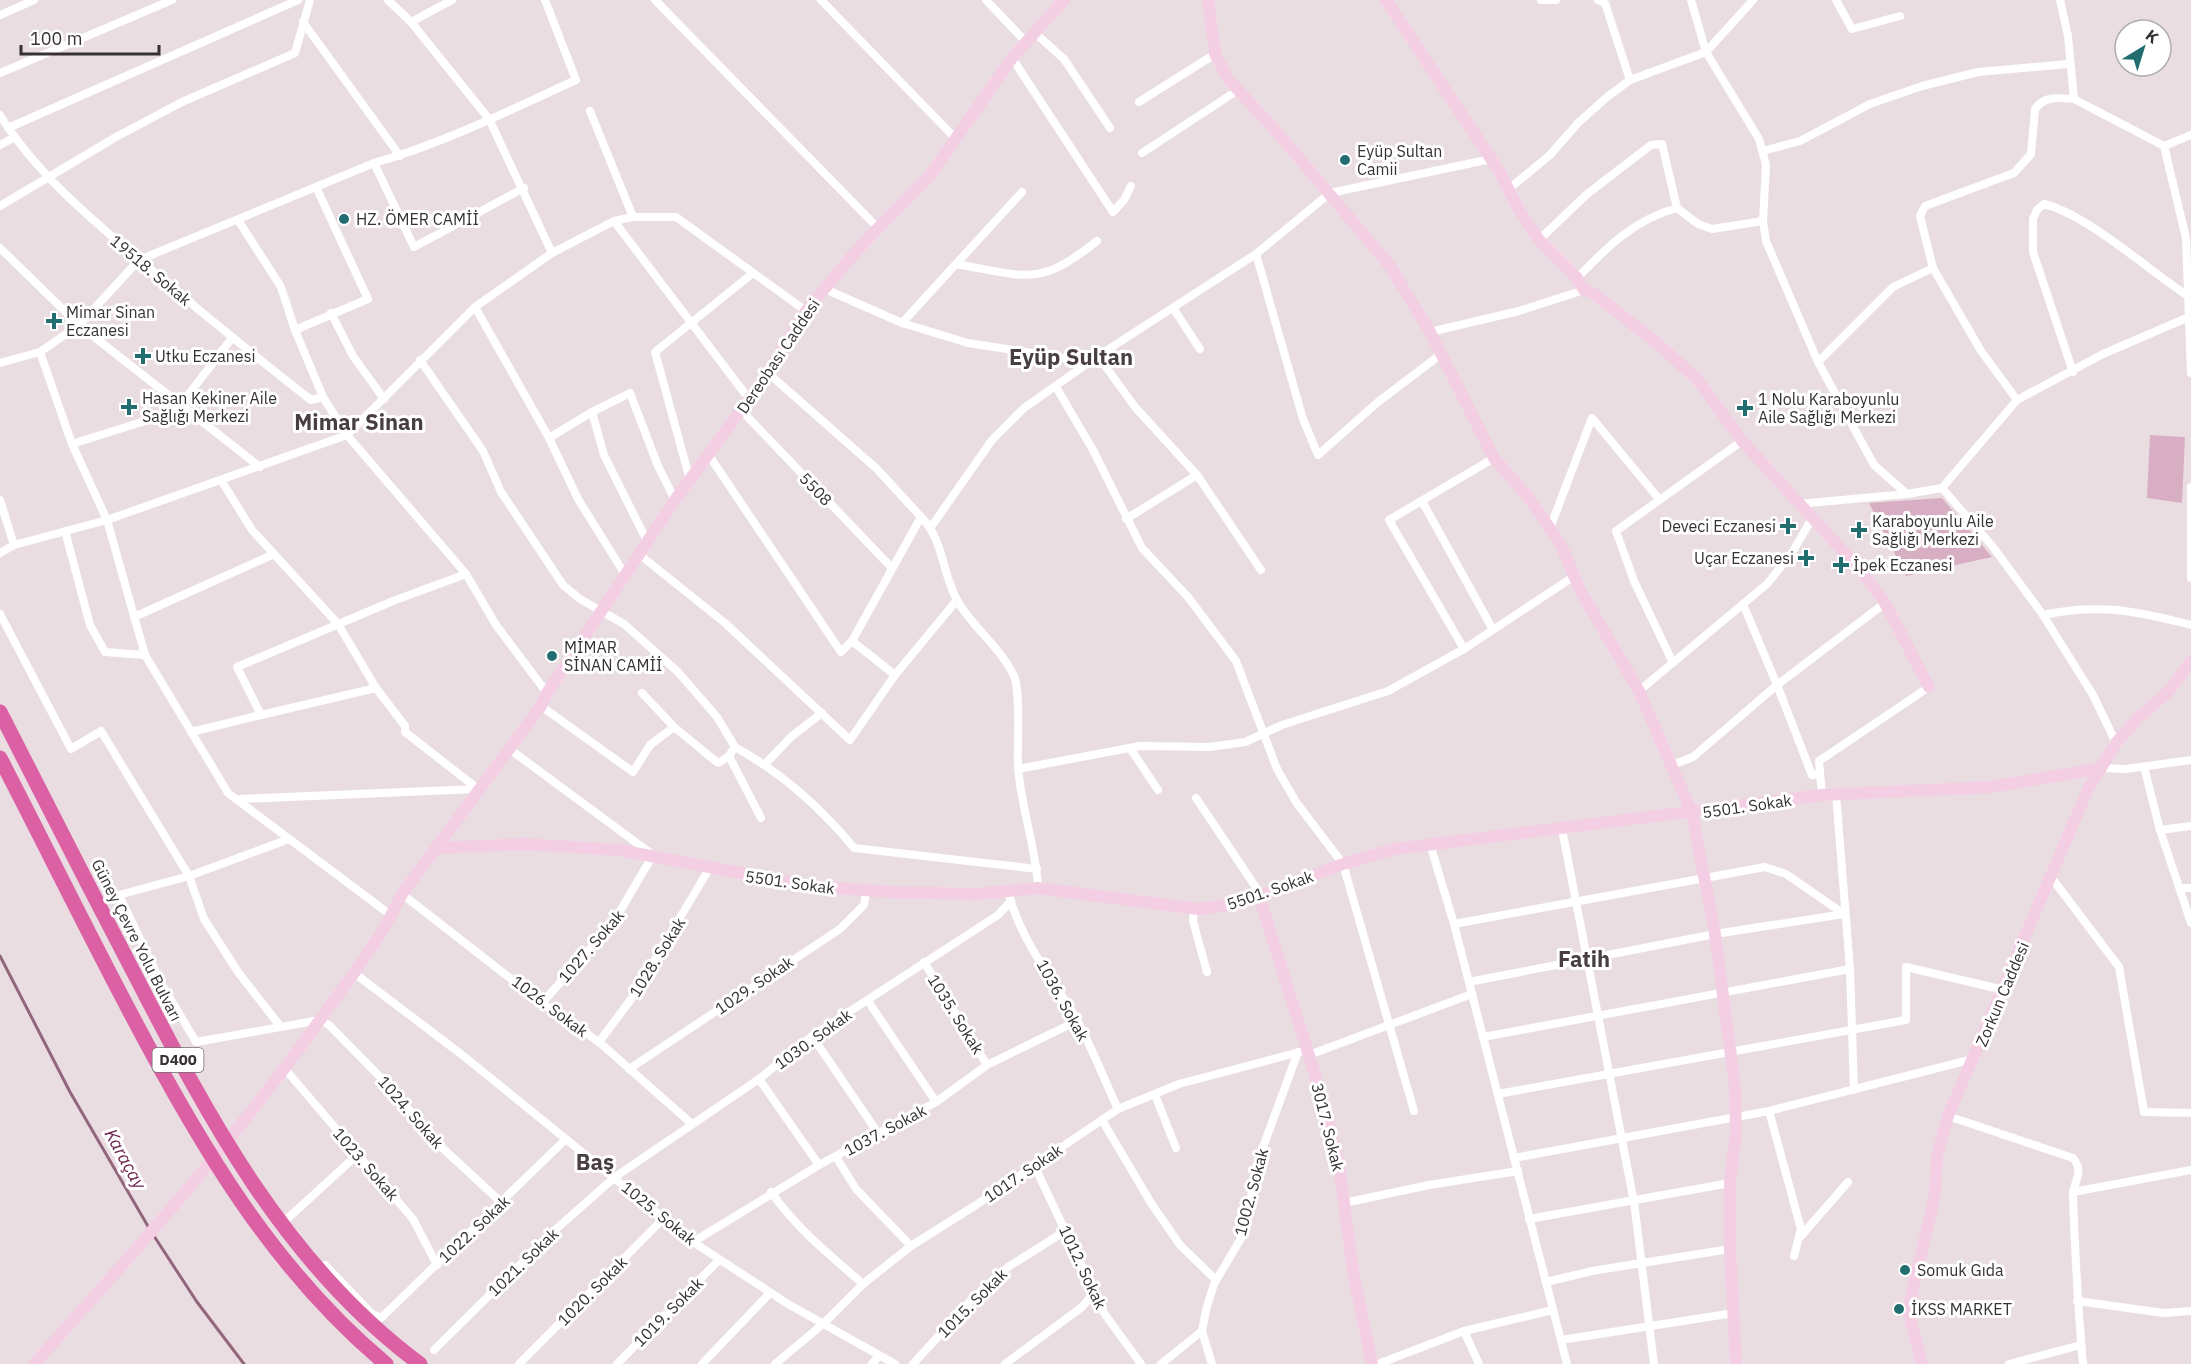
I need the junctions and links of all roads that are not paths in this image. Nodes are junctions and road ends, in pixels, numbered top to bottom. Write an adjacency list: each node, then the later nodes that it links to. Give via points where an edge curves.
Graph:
1 (34, 0): 21 (street)
2 (172, 0): 30 (street)
3 (298, 0): 38 (street)
4 (310, 0): 23 (street)
5 (388, 0): 24 (street)
6 (453, 0): 24 (street)
7 (545, 0): 37 (street, via 576,80)
8 (655, 0): 63 (street)
9 (822, 0): 42 (street)
10 (986, 0): 25 (street)
11 (1064, 0): 25 (street, Dereobası Caddesi)
12 (1208, 0): 27 (street)
13 (1386, 0): 48 (street)
14 (1541, 0): 15 (street)
15 (1556, 0)
16 (1598, 0): 31 (street, via 1605,3)
17 (1691, 0): 26 (street)
18 (1753, 0): 26 (street)
19 (1836, 0): 22 (street, via 1852,29)
20 (2060, 0): 29 (street)
21 (0, 15)
22 (1900, 16)
23 (303, 22): 47 (street); 50 (street, via 295,53 182,102)
24 (411, 22): 37 (street)
25 (1030, 37): 28 (street, Dereobası Caddesi); 39 (street, via 1064,59)
26 (1706, 52): 31 (street); 45 (street)
27 (1215, 54): 32 (street, via 1228,80); 34 (street)
28 (1012, 58): 42 (street, Dereobası Caddesi); 51 (street, via 1113,212 1125,200)
29 (2070, 64): 33 (street); 45 (street, via 1978,72 1922,86 1870,104 1800,141)
30 (0, 73)
31 (1630, 80): 54 (street)
32 (1238, 90): 46 (street); 56 (street)
33 (2074, 99): 44 (street); 71 (street, via 2047,98 2038,104 2031,154 2014,173 1924,206 1920,216)
34 (1139, 102)
35 (590, 111): 59 (street)
36 (0, 115): 38 (street, 19518. Sokak)
37 (489, 119): 47 (street); 53 (street)
38 (8, 128): 41 (street, 19518. Sokak)
39 (1110, 128)
40 (2191, 135): 44 (street)
41 (15, 137): 43 (street); 50 (street, 19518. Sokak)
42 (956, 139): 63 (street, Dereobası Caddesi, via 931,174)
43 (0, 145)
44 (2164, 146): 76 (street, via 2186,238)
45 (1763, 151): 62 (street)
46 (1142, 153)
47 (400, 156): 49 (street)
48 (1491, 159): 54 (street); 56 (street)
49 (374, 163): 52 (street); 53 (street, via 414,247)
50 (51, 177): 57 (street); 69 (street, 19518. Sokak, via 92,220)
51 (1131, 186)
52 (316, 187): 60 (street); 80 (street, via 368,299)
53 (524, 188): 67 (street)
54 (1510, 188): 64 (street)
55 (1022, 192): 70 (street)
56 (1330, 193): 68 (street); 86 (street, via 1390,266)
57 (0, 206)
58 (1677, 208): 62 (street, via 1712,229); 64 (street, via 1662,144 1651,145 1587,195); 73 (street, via 1638,223)
59 (633, 216): 61 (street); 72 (street, via 675,217)
60 (238, 220): 69 (street); 85 (street, via 281,287)
61 (614, 221): 67 (street); 82 (street)
62 (1763, 221): 93 (street, via 1766,242)
63 (878, 228): 74 (street, Dereobası Caddesi)
64 (1539, 240): 73 (street)
65 (1097, 242): 70 (street, via 1053,272 1037,276)
66 (0, 249): 84 (street)
67 (552, 253): 77 (street)
68 (1256, 254): 78 (street); 90 (street, via 1303,419 1318,455)
69 (139, 260): 84 (street); 87 (street, 19518. Sokak)
70 (956, 264): 83 (street)
71 (1933, 268): 93 (street, via 1893,287); 102 (street, via 1981,351)
72 (753, 273): 79 (street); 82 (street)
73 (1577, 278): 75 (street)
74 (825, 289): 79 (street, Dereobası Caddesi); 83 (street)
75 (1584, 290): 86 (street, via 1519,311); 108 (street, via 1648,336 1697,379)
76 (2188, 296): 81 (street); 95 (street, via 2086,225 2044,204 2033,219 2033,252)
77 (475, 307): 92 (street); 107 (street)
78 (1173, 308): 88 (street); 91 (street)
79 (806, 311): 96 (street, Dereobası Caddesi)
80 (331, 314): 85 (street); 100 (street, via 352,356)
81 (2189, 317): 95 (street, via 2124,344); 97 (street)
82 (691, 323): 101 (street); 115 (street, via 655,352)
83 (902, 323): 91 (street, via 968,343 1077,360)
84 (79, 325): 89 (street); 103 (street)
85 (295, 330): 99 (street)
86 (1430, 332): 90 (street)
87 (232, 338): 99 (street, 19518. Sokak, via 311,400); 103 (street)
88 (1200, 349)
89 (40, 352): 94 (street); 109 (street)
90 (1440, 355): 111 (street)
91 (1098, 356): 98 (street); 113 (street, via 1135,407)
92 (420, 360): 100 (street); 145 (street, via 483,450 501,492 562,585)
93 (1818, 362): 118 (street, via 1874,465)
94 (0, 363)
95 (2073, 372): 102 (street)
96 (768, 373): 101 (street, Dereobası Caddesi); 124 (street, via 877,469)
97 (2191, 373)
98 (1056, 387): 125 (street, via 1093,450); 128 (street, via 1024,408 992,440)
99 (322, 397): 106 (street)
100 (384, 399): 106 (street)
101 (749, 399): 104 (street, Dereobası Caddesi)
102 (2017, 400): 117 (street)
103 (182, 403): 109 (street, via 167,414); 112 (street)
104 (741, 410): 110 (street, Dereobası Caddesi); 136 (street, 5508)
105 (592, 412): 107 (street); 121 (street, via 630,393); 131 (street, via 604,455)
106 (347, 435): 112 (street); 138 (street)
107 (549, 438): 139 (street, via 578,499)
108 (1742, 441): 119 (street); 123 (street)
109 (72, 444): 126 (street)
110 (708, 454): 115 (street, Dereobası Caddesi); 152 (street, via 841,652)
111 (1494, 458): 122 (street); 129 (street)
112 (260, 467): 114 (street)
113 (1197, 475): 125 (street); 137 (street)
114 (221, 480): 126 (street); 134 (street, via 252,530)
115 (690, 480): 121 (street, Dereobası Caddesi)
116 (2191, 487): 141 (street)
117 (1942, 488): 118 (street); 147 (street, via 1993,547)
118 (1907, 494): 123 (street)
119 (1659, 499): 129 (street, via 1592,418); 156 (street, via 1616,531 1634,581)
120 (0, 500): 132 (street)
121 (675, 500): 131 (street, Dereobası Caddesi)
122 (1422, 501): 151 (street); 153 (street, via 1389,520)
123 (1798, 504): 127 (street)
124 (921, 517): 128 (street); 136 (street)
125 (1126, 519): 170 (street, via 1142,548 1188,597 1236,661)
126 (107, 520): 130 (street); 148 (street)
127 (1811, 520): 143 (street, via 1863,573); 144 (street, via 1792,553 1767,584)
128 (931, 527): 142 (street)
129 (1550, 528): 140 (street)
130 (65, 531): 132 (street); 154 (street, via 90,625 105,652)
131 (648, 543): 135 (street, Dereobası Caddesi)
132 (14, 545): 133 (street)
133 (0, 553)
134 (274, 554): 148 (street); 149 (street)
135 (640, 555): 139 (street, Dereobası Caddesi); 166 (street, via 725,623)
136 (891, 567): 152 (street)
137 (1262, 570)
138 (466, 574): 149 (street); 162 (street, via 496,625)
139 (626, 576): 145 (street, Dereobası Caddesi)
140 (1574, 577): 151 (street); 161 (street)
141 (2191, 578)
142 (957, 600): 157 (street); 182 (street, via 997,647 1016,679)
143 (1885, 603): 158 (street); 159 (street)
144 (1743, 604): 156 (street); 158 (street)
145 (604, 611): 162 (street, Dereobası Caddesi); 172 (street, via 678,672 717,717)
146 (0, 614): 202 (street, via 71,749 101,731)
147 (2043, 615): 150 (street, via 2086,607 2146,613); 171 (street, via 2093,695)
148 (134, 617): 154 (street)
149 (338, 624): 160 (street); 167 (street, via 237,666)
150 (2191, 625)
151 (1492, 628): 153 (street)
152 (852, 641): 157 (street)
153 (1464, 649): 170 (street, via 1388,691)
154 (145, 655): 169 (street)
155 (2191, 661): 171 (street, Zorkun Caddesi, via 2169,692)
156 (1673, 663): 161 (street)
157 (895, 675): 166 (street, via 850,740)
158 (1777, 685): 179 (street, via 1693,757); 183 (street, via 1812,775)
159 (1929, 687): 183 (street, via 1819,761)
160 (376, 688): 167 (street); 184 (street, via 405,726 405,732)
161 (1639, 691): 179 (street)
162 (547, 693): 164 (street, Dereobası Caddesi)
163 (642, 693): 168 (street)
164 (541, 706): 168 (street, via 633,772 650,745); 173 (street, Dereobası Caddesi)
165 (0, 712): 262 (highway, Güney Çevre Yolu Bulvarı / D400, via 180,1063)
166 (822, 713): 178 (street)
167 (261, 715): 169 (street)
168 (674, 727): 175 (street, via 718,763)
169 (191, 732): 189 (street, via 228,793)
170 (1262, 734): 174 (street, via 1245,742 1210,747); 199 (street, via 1296,802)
171 (2116, 742): 181 (street, Zorkun Caddesi)
172 (735, 747): 175 (street); 178 (street)
173 (508, 748): 184 (street, Dereobası Caddesi); 198 (street)
174 (1130, 748): 182 (street); 185 (street)
175 (729, 756): 191 (street)
176 (0, 758): 267 (highway, D400, via 175,1098)
177 (2191, 760): 180 (street)
178 (765, 764): 201 (street, via 836,826 854,848)
179 (1672, 765): 190 (street)
180 (2144, 767): 181 (street); 194 (street)
181 (2101, 768): 186 (street, 5501. Sokak, via 1992,788); 203 (street, Zorkun Caddesi)
182 (1018, 769): 201 (street)
183 (1820, 774): 187 (street)
184 (478, 789): 189 (street); 197 (street, Dereobası Caddesi)
185 (1158, 790)
186 (1836, 794): 187 (street, 5501. Sokak); 214 (street)
187 (1822, 795): 190 (street, 5501. Sokak)
188 (1196, 798): 210 (street)
189 (239, 799): 195 (street)
190 (1692, 813): 193 (street, 5501. Sokak); 204 (street)
191 (761, 818)
192 (2191, 826): 194 (street)
193 (1562, 829): 196 (street, 5501. Sokak); 212 (street)
194 (2160, 830): 206 (street)
195 (289, 838): 202 (street); 215 (street)
196 (1430, 844): 199 (street, 5501. Sokak); 217 (street)
197 (436, 848): 198 (street, 5501. Sokak, via 524,844); 209 (street, Dereobası Caddesi)
198 (653, 855): 200 (street, 5501. Sokak); 229 (street, 1027. Sokak, via 613,923)
199 (1343, 864): 210 (street, 5501. Sokak); 233 (street)
200 (709, 869): 208 (street, 5501. Sokak); 238 (street, 1028. Sokak, via 636,991)
201 (1037, 870): 205 (street)
202 (189, 876): 234 (street, via 204,919); 234 (street, via 119,895 161,983 196,1042)
203 (2051, 877): 225 (street, Zorkun Caddesi); 254 (street, via 2119,967 2144,1112)
204 (1706, 880): 212 (street); 214 (street, via 1765,867 1786,874); 218 (street)
205 (1038, 888): 211 (street, 5501. Sokak); 213 (street, 5501. Sokak)
206 (2181, 888): 207 (street); 216 (street)
207 (2191, 888)
208 (866, 891): 211 (street, 5501. Sokak); 244 (street, 1029. Sokak, via 864,905 840,928)
209 (402, 894): 215 (street, Dereobası Caddesi); 229 (street, 1026. Sokak)
210 (1259, 896): 213 (street, 5501. Sokak, via 1222,908); 240 (street, 3017. Sokak)
211 (1010, 897): 220 (street, 1030. Sokak, via 998,915); 232 (street, 1036. Sokak, via 1051,980)
212 (1575, 902): 217 (street); 219 (street)
213 (1194, 909): 222 (street, via 1193,921)
214 (1844, 914): 218 (street); 221 (street)
215 (392, 916): 223 (street, Dereobası Caddesi)
216 (2191, 923)
217 (1454, 924): 224 (street)
218 (1716, 934): 219 (street); 226 (street)
219 (1588, 960): 224 (street); 230 (street)
220 (924, 962): 228 (street, 1030. Sokak); 242 (street, 1035. Sokak)
221 (1850, 969): 226 (street); 235 (street)
222 (1206, 972)
223 (354, 973): 231 (street, Dereobası Caddesi); 261 (street, 1025. Sokak)
224 (1469, 982): 227 (street)
225 (2004, 990): 235 (street, via 1906,967 1906,1020); 241 (street, Zorkun Caddesi)
226 (1724, 993): 230 (street); 239 (street)
227 (1472, 994): 233 (street, 1017. Sokak); 237 (street)
228 (867, 1001): 236 (street, 1030. Sokak); 250 (street)
229 (542, 1003): 238 (street, 1026. Sokak)
230 (1599, 1016): 237 (street); 245 (street)
231 (320, 1020): 234 (street); 243 (street, Dereobası Caddesi); 278 (street, 1024. Sokak, via 366,1062 437,1143)
232 (1077, 1021): 242 (street, 1037. Sokak); 251 (street, 1036. Sokak)
233 (1390, 1023): 240 (street, 1017. Sokak); 252 (street)
234 (280, 1026)
235 (1852, 1029): 239 (street); 247 (street)
236 (812, 1036): 246 (street, 1030. Sokak); 259 (street)
237 (1483, 1037): 248 (street)
238 (598, 1042): 244 (street, 1026. Sokak)
239 (1732, 1050): 245 (street); 255 (street)
240 (1305, 1052): 249 (street, 1017. Sokak, via 1228,1069); 279 (street, 3017. Sokak, via 1339,1165); 292 (street, 1002. Sokak, via 1264,1142 1243,1235)
241 (1973, 1059): 247 (street); 256 (street, Zorkun Caddesi)
242 (987, 1065): 250 (street, 1037. Sokak)
243 (285, 1069): 262 (street, Dereobası Caddesi); 264 (street, 1023. Sokak)
244 (628, 1069): 258 (street, 1026. Sokak)
245 (1610, 1072): 248 (street); 260 (street)
246 (759, 1079): 258 (street, 1030. Sokak); 268 (street)
247 (1854, 1090): 253 (street)
248 (1498, 1094): 266 (street)
249 (1155, 1095): 251 (street, 1017. Sokak); 263 (street)
250 (936, 1102): 259 (street, 1037. Sokak)
251 (1118, 1109): 257 (street, 1017. Sokak)
252 (1414, 1111)
253 (1769, 1111): 255 (street); 284 (street, via 1801,1229)
254 (2191, 1113)
255 (1736, 1115): 260 (street); 274 (street)
256 (1948, 1116): 276 (street, via 2073,1158 2079,1174); 329 (street, Zorkun Caddesi, via 1936,1156 1935,1195 1908,1310)
257 (1102, 1120): 269 (street, 1017. Sokak); 292 (street, via 1180,1245)
258 (692, 1124): 272 (street, 1030. Sokak)
259 (878, 1133): 265 (street, 1037. Sokak)
260 (1623, 1136): 266 (street); 277 (street)
261 (566, 1139): 272 (street, 1025. Sokak); 278 (street, 1022. Sokak)
262 (228, 1142): 267 (street, Dereobası Caddesi); 281 (street); 311 (highway, Güney Çevre Yolu Bulvarı / D400, via 286,1232 346,1298)
263 (1176, 1148)
264 (357, 1155): 281 (street); 291 (street, 1023. Sokak, via 413,1219)
265 (836, 1156): 268 (street, 1037. Sokak); 286 (street, via 856,1188)
266 (1514, 1158): 271 (street)
267 (214, 1160): 309 (street, Dereobası Caddesi); 310 (highway, D400, via 284,1260)
268 (819, 1165): 275 (street, 1037. Sokak)
269 (1034, 1165): 283 (street, 1012. Sokak); 286 (street, 1017. Sokak)
270 (2191, 1170): 276 (street)
271 (1518, 1171): 279 (street); 282 (street)
272 (615, 1177): 280 (street, 1025. Sokak); 307 (street, 1021. Sokak, via 555,1230)
273 (1848, 1182): 284 (street)
274 (1730, 1183): 277 (street); 287 (street)
275 (771, 1192): 285 (street, 1037. Sokak); 294 (street, via 795,1224)
276 (2073, 1192): 297 (street)
277 (1634, 1202): 282 (street); 290 (street)
278 (502, 1203): 291 (street, 1022. Sokak)
279 (1344, 1203): 323 (street, 3017. Sokak)
280 (664, 1218): 285 (street, 1025. Sokak); 312 (street, 1020. Sokak)
281 (286, 1220): 291 (street, 1022. Sokak, via 332,1273 372,1314 381,1318)
282 (1529, 1220): 293 (street)
283 (1066, 1230): 296 (street, 1012. Sokak); 318 (street, 1015. Sokak, via 1008,1267 974,1297)
284 (1799, 1238): 288 (street)
285 (693, 1242): 289 (street, 1025. Sokak)
286 (911, 1246): 294 (street, 1017. Sokak)
287 (1730, 1249): 290 (street); 300 (street)
288 (1794, 1256)
289 (719, 1260): 295 (street, 1025. Sokak); 313 (street, 1019. Sokak)
290 (1640, 1264): 293 (street); 302 (street)
291 (437, 1265)
292 (1216, 1280): 303 (street, 1002. Sokak)
293 (1546, 1282): 298 (street)
294 (862, 1284): 301 (street, 1017. Sokak)
295 (770, 1293): 301 (street, 1025. Sokak); 314 (street)
296 (1094, 1293): 319 (street, via 1082,1307); 320 (street, 1012. Sokak, via 1109,1322)
297 (2077, 1301): 299 (street, via 2164,1313); 306 (street)
298 (1553, 1310): 304 (street); 305 (street)
299 (2191, 1311)
300 (1734, 1313): 302 (street); 328 (street)
301 (823, 1324): 308 (street, 1025. Sokak); 315 (street, 1017. Sokak)
302 (1649, 1325): 305 (street); 327 (street)
303 (1203, 1331): 321 (street); 322 (street, 1002. Sokak)
304 (1464, 1331): 324 (street); 325 (street)
305 (1561, 1340): 326 (street)
306 (2082, 1345): 330 (street); 331 (street)
307 (434, 1350)
308 (879, 1356): 316 (street); 317 (street, 1025. Sokak)
309 (34, 1364)
310 (386, 1364)
311 (420, 1364)
312 (519, 1364)
313 (617, 1364)
314 (702, 1364)
315 (775, 1364)
316 (872, 1364)
317 (895, 1364)
318 (913, 1364)
319 (1005, 1364)
320 (1141, 1364)
321 (1161, 1364)
322 (1212, 1364)
323 (1372, 1364)
324 (1378, 1364)
325 (1479, 1364)
326 (1567, 1364)
327 (1654, 1364)
328 (1736, 1364)
329 (1922, 1364)
330 (2009, 1364)
331 (2083, 1364)

